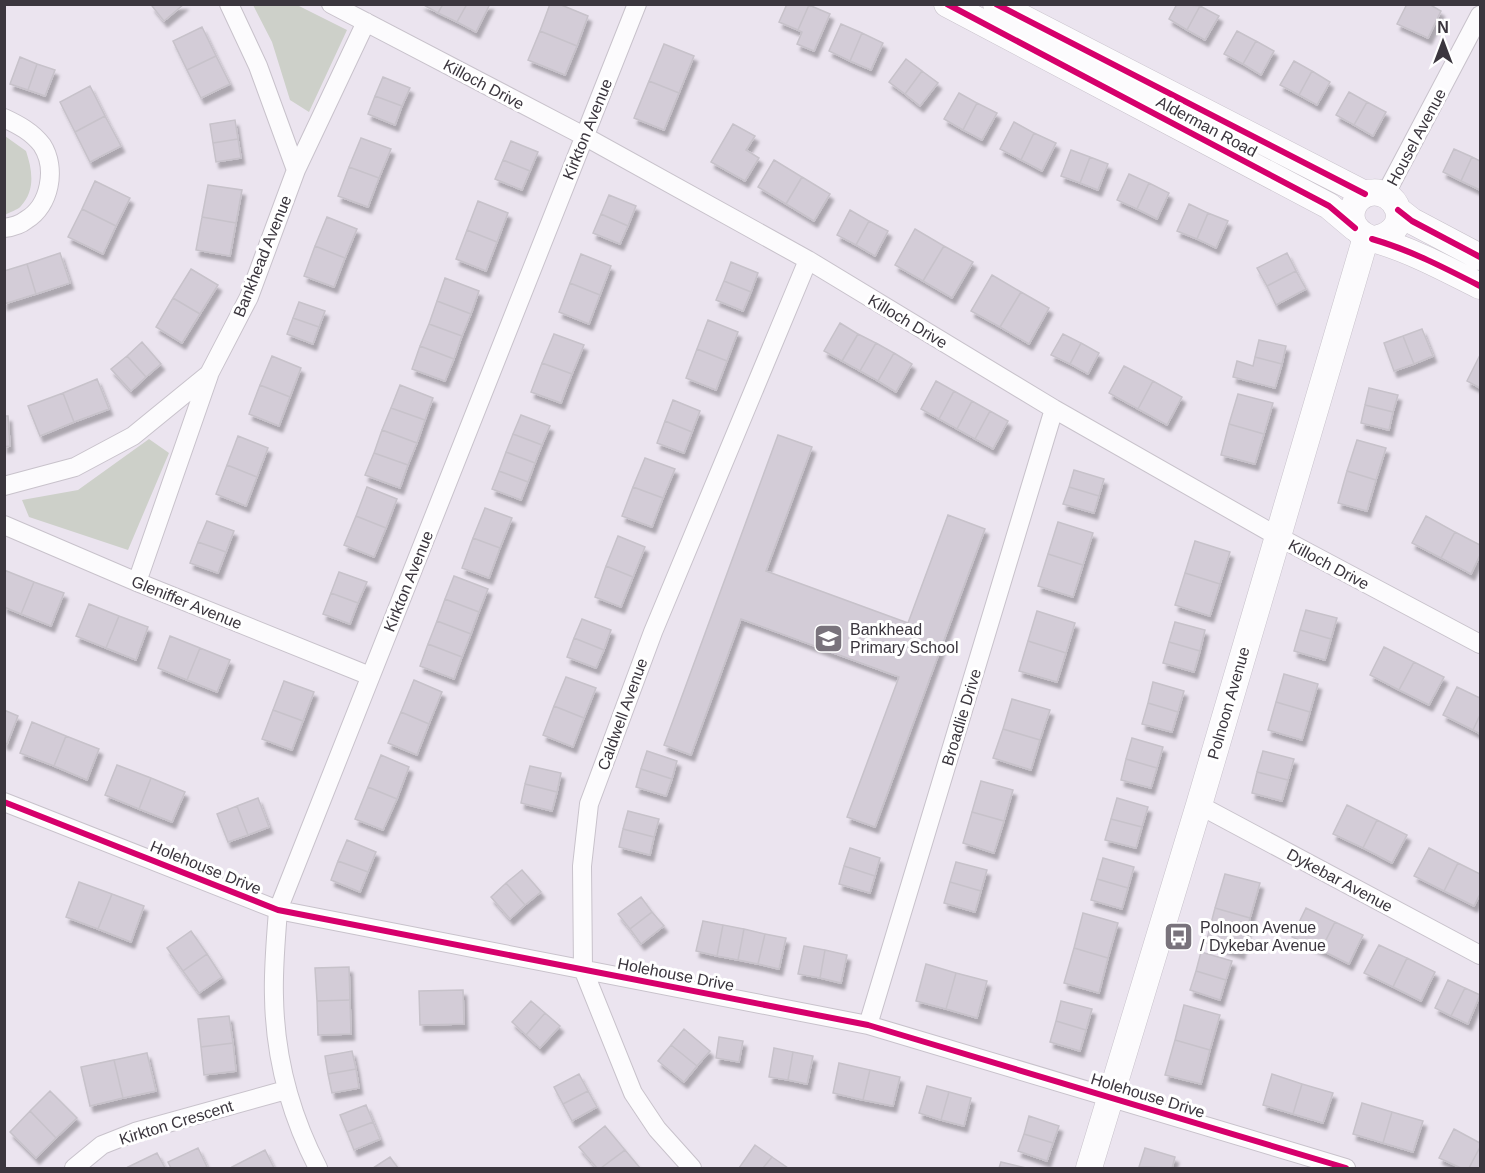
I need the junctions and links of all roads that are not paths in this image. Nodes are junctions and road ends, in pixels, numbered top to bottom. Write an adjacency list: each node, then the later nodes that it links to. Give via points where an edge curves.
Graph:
1 (229, 4): 10 (street, via 258,66)
2 (331, 4): 7 (street, Killoch Drive)
3 (637, 4): 9 (street, Kirkton Avenue)
4 (947, 4): 13 (street, Alderman Road, via 1329,206)
5 (996, 4): 11 (street, Alderman Road)
6 (1480, 15): 11 (street, Housel Avenue)
7 (366, 22): 9 (street, Killoch Drive); 10 (street, Bankhead Avenue)
8 (4, 118): 12 (street, via 24,127 42,146 51,166 42,206 28,220)
9 (584, 136): 15 (street, Killoch Drive); 24 (street, Kirkton Avenue)
10 (296, 170): 17 (street, Bankhead Avenue, via 249,297)
11 (1383, 200): 13 (street, via 1358,199 1352,212); 13 (street, via 1398,218 1392,232 1386,236); 14 (street, Alderman Road, via 1412,221)
12 (4, 228)
13 (1364, 235): 16 (street, Alderman Road, via 1419,255); 21 (street, Polnoon Avenue)
14 (1480, 257)
15 (808, 260): 18 (street, Killoch Drive); 29 (street, Caldwell Avenue, via 653,632 589,804 582,866)
16 (1480, 286)
17 (209, 374): 19 (street, Bankhead Avenue, via 133,436 75,467); 22 (street, Bankhead Avenue)
18 (1054, 410): 21 (street, Killoch Drive); 30 (street, Broadlie Drive)
19 (4, 486)
20 (4, 525): 22 (street, Gleniffer Avenue)
21 (1277, 536): 23 (street, Killoch Drive); 26 (street, Polnoon Avenue)
22 (137, 582): 24 (street, Gleniffer Avenue)
23 (1480, 644)
24 (370, 676): 27 (street, Kirkton Avenue)
25 (4, 802): 27 (street, Holehouse Drive)
26 (1199, 805): 28 (street, Dykebar Avenue); 32 (street, Polnoon Avenue)
27 (278, 910): 29 (street, Holehouse Drive); 31 (street, Kirkton Avenue, via 273,996 277,1047)
28 (1480, 955)
29 (583, 969): 30 (street, Holehouse Drive); 35 (street, Caldwell Avenue, via 633,1094 657,1129)
30 (868, 1025): 32 (street, Holehouse Drive)
31 (286, 1090): 33 (street, Kirkton Crescent, via 135,1132 102,1145); 34 (street, Kirkton Avenue)
32 (1110, 1097): 36 (street, Polnoon Avenue); 37 (street, Holehouse Drive)
33 (74, 1168)
34 (318, 1168)
35 (692, 1168)
36 (1089, 1168)
37 (1346, 1168)

